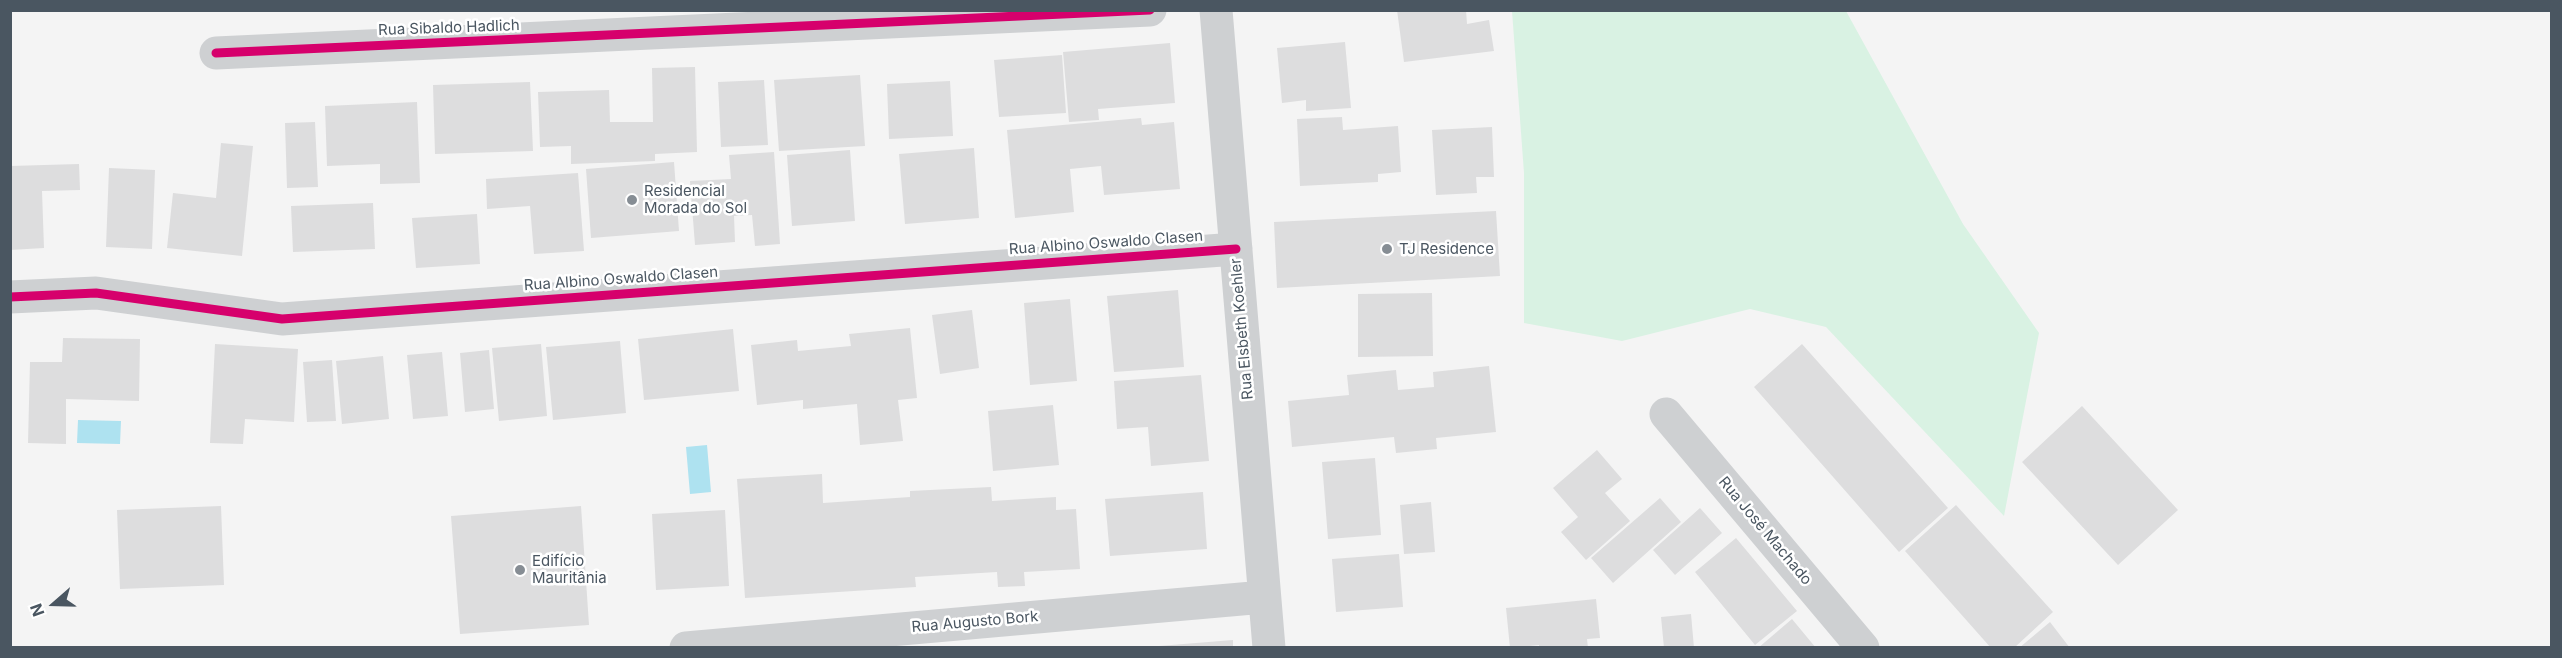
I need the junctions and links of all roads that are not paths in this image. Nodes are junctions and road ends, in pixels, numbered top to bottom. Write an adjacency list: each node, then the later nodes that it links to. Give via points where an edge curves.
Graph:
1 (1150, 10): 3 (street, Rua Sibaldo Hadlich)
2 (1216, 10): 4 (street, Rua Elsbeth Koehler)
3 (216, 54)
4 (1236, 249): 5 (street, Rua Albino Oswaldo Clasen, via 282,319 96,293); 7 (street, Rua Elsbeth Koehler)
5 (10, 297)
6 (1666, 414): 10 (street, Rua José Machado)
7 (1264, 597): 8 (street, Rua Augusto Bork); 9 (street, Rua Elsbeth Koehler)
8 (686, 648)
9 (1269, 648)
10 (1863, 648)

